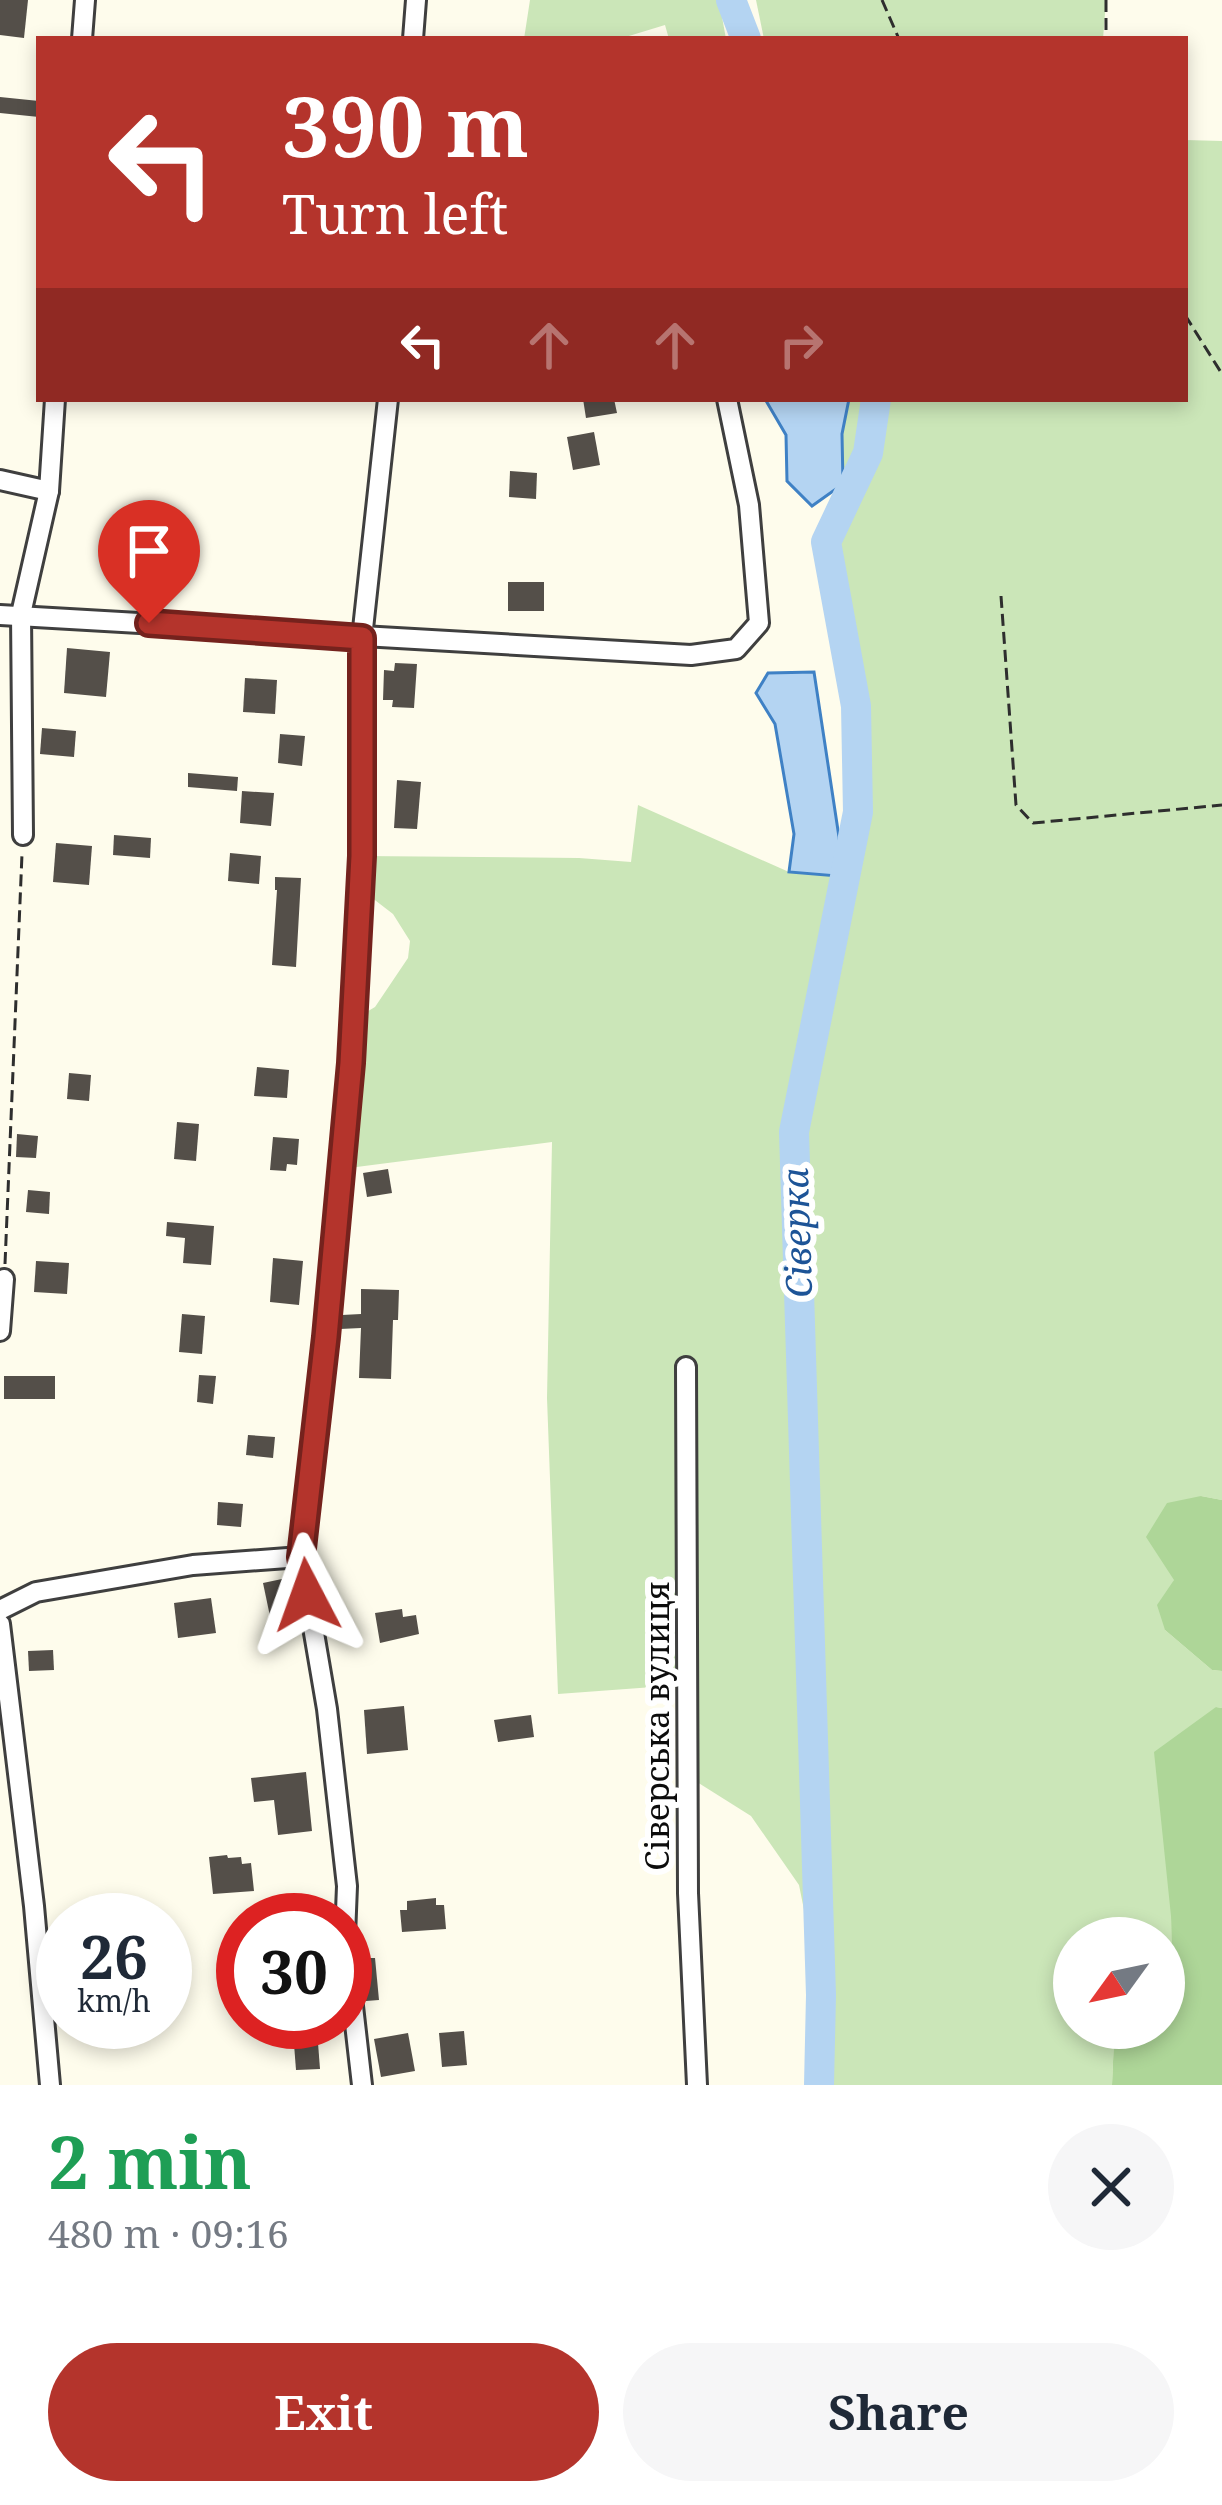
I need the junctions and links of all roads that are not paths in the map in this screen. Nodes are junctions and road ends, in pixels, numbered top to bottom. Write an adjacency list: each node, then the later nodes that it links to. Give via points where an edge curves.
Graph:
1 (85, 0): 3 (street)
2 (416, 0): 4 (street)
3 (82, 36)
4 (413, 36)
5 (56, 402): 9 (street)
6 (388, 402): 12 (street)
7 (729, 402): 12 (street, via 759,623 736,649 691,655)
8 (0, 480): 9 (street)
9 (49, 490): 10 (street)
10 (21, 614): 11 (street); 12 (street); 13 (street)
11 (0, 615)
12 (362, 638): 17 (street, via 351,1063)
13 (23, 835)
14 (4, 1279): 15 (street)
15 (0, 1331)
16 (686, 1367): 22 (street, Сіверська вулиця, via 688,1893)
17 (301, 1557): 18 (street, via 193,1565 36,1592); 21 (street, via 347,1886)
18 (0, 1610)
19 (0, 1624): 20 (street)
20 (50, 2085)
21 (362, 2085)
22 (697, 2085)

